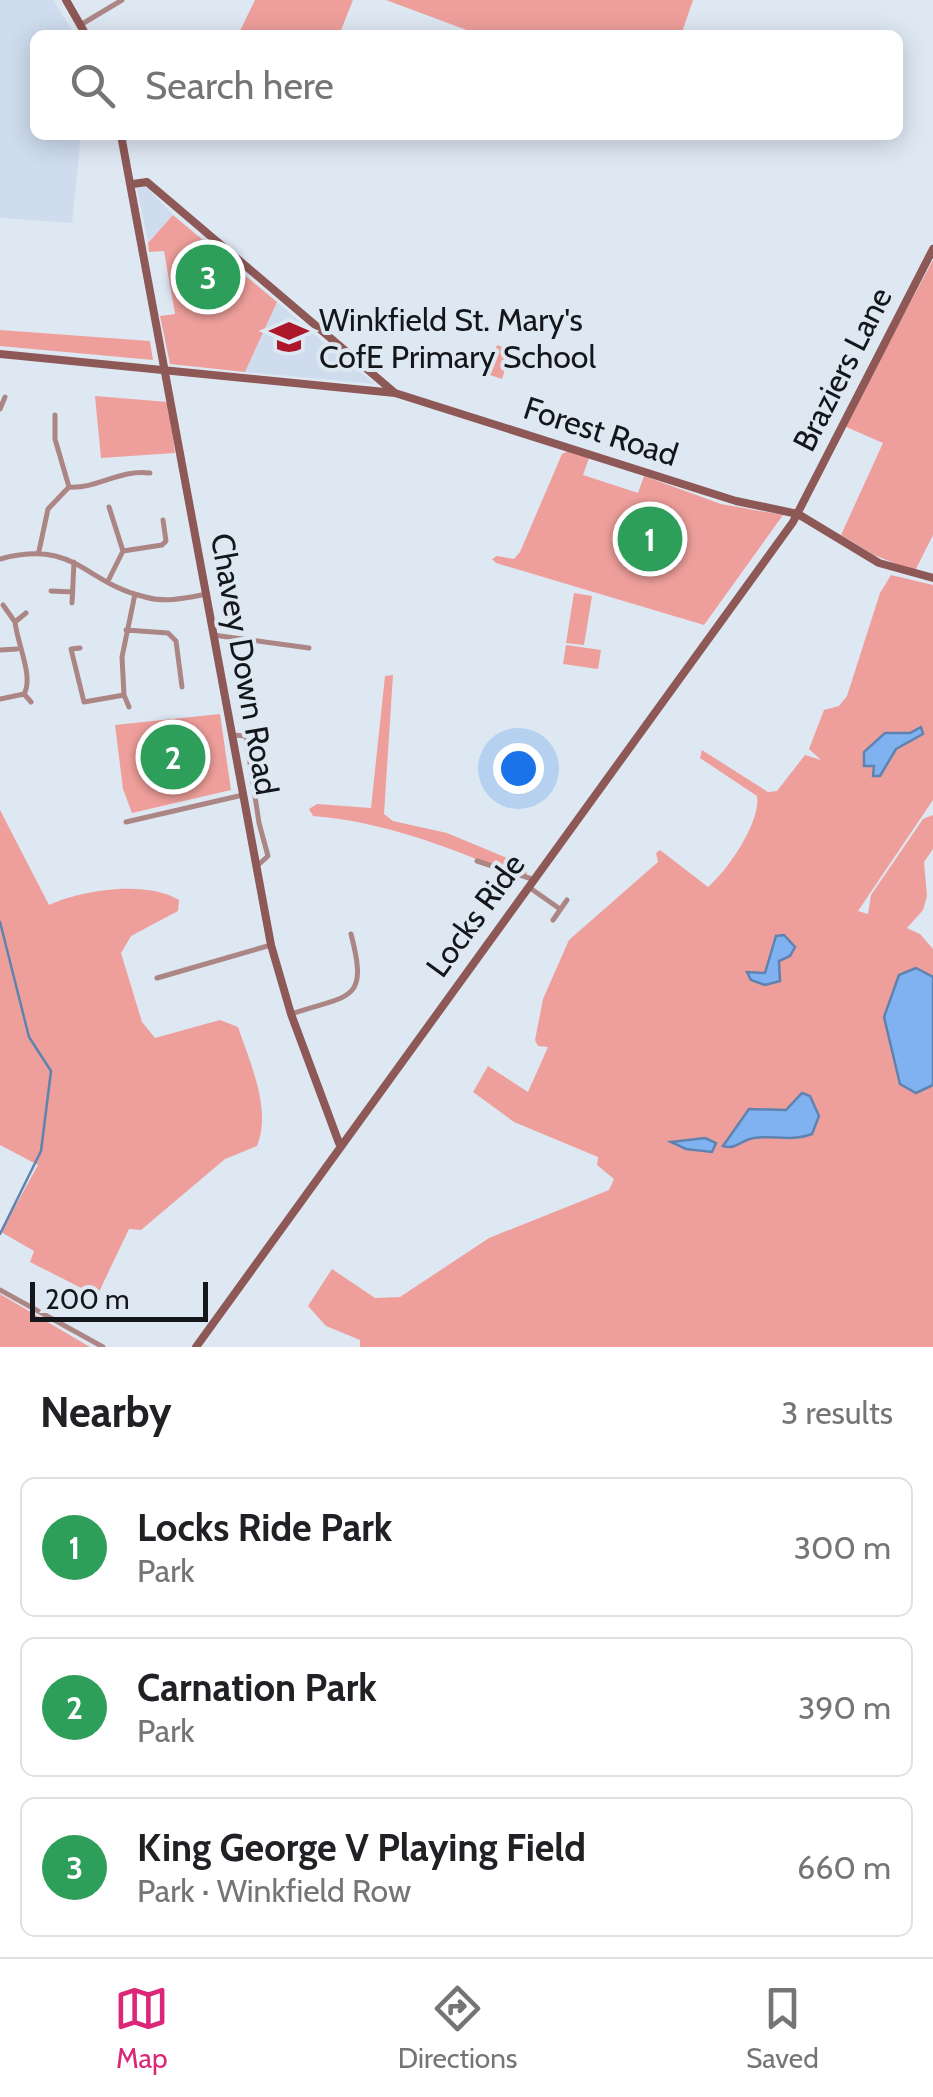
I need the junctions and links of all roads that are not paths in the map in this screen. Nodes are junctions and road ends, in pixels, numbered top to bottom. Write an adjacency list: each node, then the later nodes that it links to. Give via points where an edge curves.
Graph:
1 (66, 0): 3 (main road)
2 (122, 0): 3 (street)
3 (82, 24): 4 (main road)
4 (84, 30)
5 (122, 140): 6 (main road, Chavey Down Road)
6 (126, 158): 7 (main road); 8 (main road, Chavey Down Road)
7 (147, 182): 8 (main road); 12 (main road)
8 (134, 184): 11 (main road, Chavey Down Road)
9 (933, 249): 19 (main road, Braziers Lane)
10 (0, 354): 11 (main road, Forest Road)
11 (167, 368): 12 (main road, Forest Road); 30 (main road, Chavey Down Road)
12 (395, 393): 19 (main road, Forest Road, via 736,501)
13 (4, 397): 14 (street)
14 (0, 409)
15 (54, 415): 17 (street)
16 (150, 473): 17 (street, via 122,472 88,488)
17 (69, 486): 22 (street, via 48,509)
18 (109, 507): 21 (street)
19 (798, 514): 25 (main road, Forest Road, via 879,563); 52 (main road, Locks Ride)
20 (164, 520): 21 (street, via 166,541)
21 (123, 551): 26 (street)
22 (39, 552): 23 (street); 24 (street)
23 (0, 559)
24 (74, 562): 26 (street); 28 (street)
25 (933, 578)
26 (108, 579): 29 (street)
27 (51, 591): 28 (street)
28 (73, 592): 31 (street)
29 (134, 594): 30 (street, via 156,600); 35 (street)
30 (206, 594): 36 (main road, Chavey Down Road)
31 (72, 603)
32 (3, 605): 34 (street)
33 (26, 613): 34 (street)
34 (15, 622): 39 (street)
35 (126, 630): 41 (street, via 168,633 176,640); 43 (street)
36 (214, 636): 38 (street); 47 (main road, Chavey Down Road)
37 (80, 648): 43 (street, via 71,649 84,702)
38 (309, 648)
39 (18, 649): 40 (street); 42 (street, via 28,677)
40 (0, 650)
41 (182, 687)
42 (24, 694): 44 (street); 45 (street)
43 (124, 695): 46 (street)
44 (0, 699)
45 (31, 702)
46 (129, 707)
47 (232, 734): 48 (main road, Chavey Down Road); 51 (street, via 250,742 268,856)
48 (242, 795): 49 (street); 51 (main road, Chavey Down Road)
49 (126, 822)
50 (477, 861): 52 (street)
51 (256, 867): 57 (main road, Chavey Down Road)
52 (529, 882): 54 (street); 60 (main road, Locks Ride)
53 (567, 900): 54 (street)
54 (560, 909): 55 (street)
55 (553, 920)
56 (351, 934): 59 (street, via 361,975 357,986)
57 (271, 945): 58 (street); 59 (main road, Chavey Down Road)
58 (157, 978)
59 (291, 1014): 60 (main road, Chavey Down Road)
60 (339, 1144): 63 (main road, Locks Ride)
61 (0, 1290): 62 (street)
62 (103, 1347)
63 (196, 1347)

